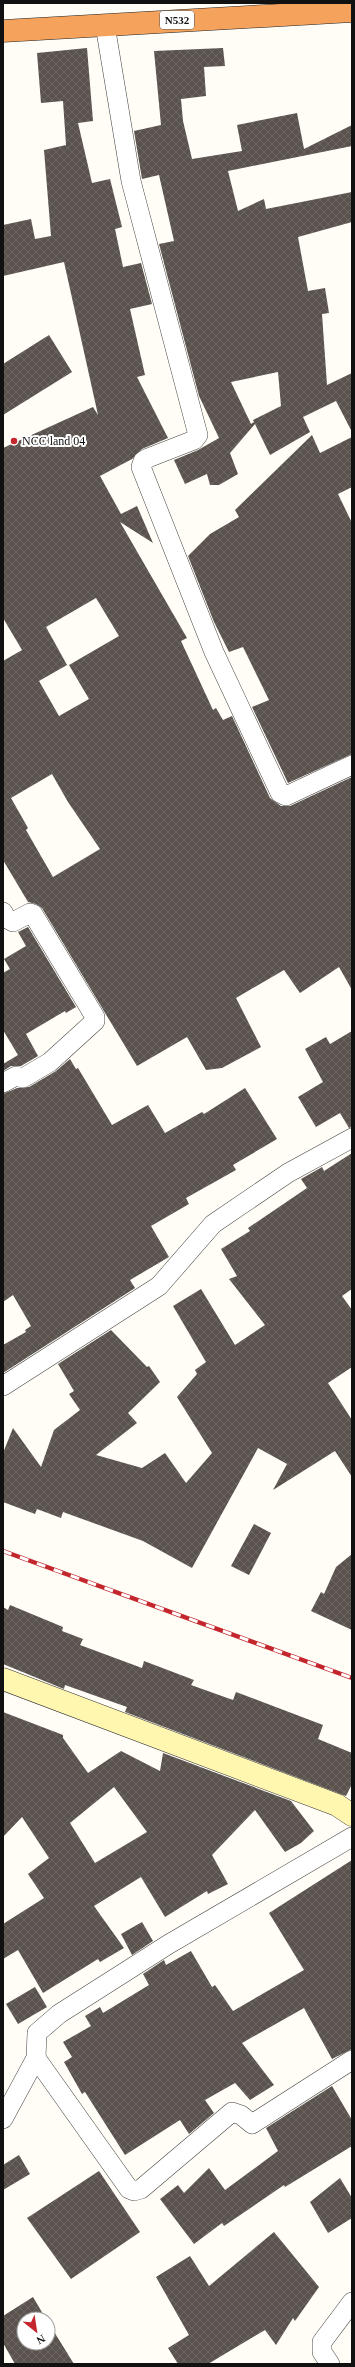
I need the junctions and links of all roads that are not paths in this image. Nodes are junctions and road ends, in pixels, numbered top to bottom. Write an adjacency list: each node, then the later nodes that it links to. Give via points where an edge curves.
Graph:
1 (352, 11): 2 (highway, N532)
2 (105, 25): 3 (highway, N532); 4 (street, via 131,181 198,436 194,440 148,458 141,466 214,652 280,793 286,796)
3 (3, 31)
4 (352, 765)
5 (3, 912): 6 (street, via 6,918 13,922 30,913 33,914 95,1017 95,1021 50,1062 24,1078 16,1076)
6 (3, 1083)
7 (352, 1138): 8 (street, via 288,1173 213,1224 159,1286)
8 (3, 1386)
9 (3, 1679): 10 (street)
10 (347, 1810)
11 (352, 1837): 12 (street, via 169,1944 59,2014 37,2033)
12 (36, 2058): 13 (street, via 129,2189 134,2191 140,2189 232,2112 241,2115 252,2124); 14 (street)
13 (352, 2060)
14 (3, 2119)
15 (352, 2302): 16 (street, via 322,2342 322,2352)
16 (330, 2364)

